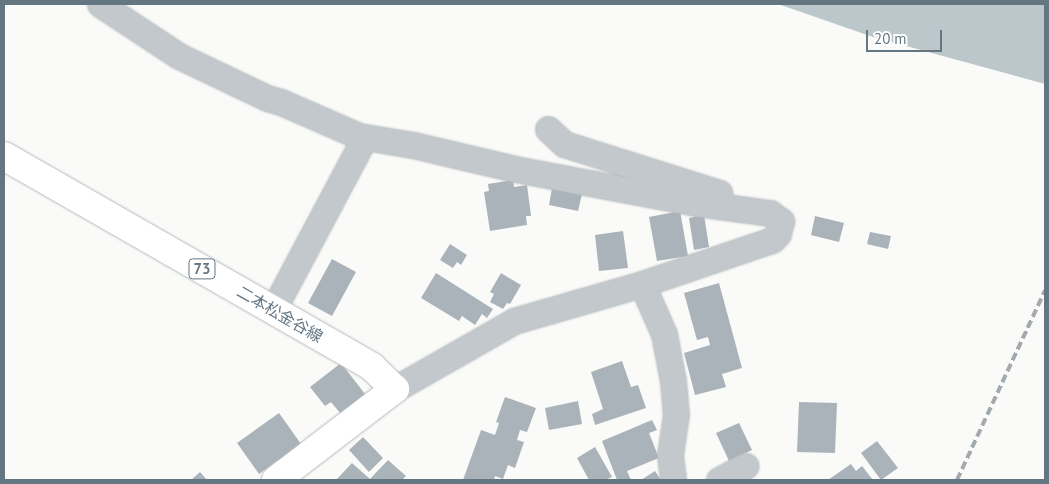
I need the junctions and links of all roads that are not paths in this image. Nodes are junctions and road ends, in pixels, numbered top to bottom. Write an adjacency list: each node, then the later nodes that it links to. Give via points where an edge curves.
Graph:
1 (100, 4): 3 (street, via 151,39 209,71 266,98)
2 (548, 129): 5 (street, via 564,144 731,196)
3 (364, 137): 5 (street, via 696,203); 7 (street)
4 (4, 156): 7 (main road, 二本松金谷線 / 73)
5 (755, 211): 6 (street, via 778,218 781,225 772,240)
6 (642, 284): 8 (street, via 514,321); 11 (street, via 664,334 673,381 676,414 670,454)
7 (273, 310): 8 (main road, 二本松金谷線 / 73, via 372,367)
8 (395, 389): 10 (main road)
9 (745, 466): 12 (street)
10 (276, 480)
11 (673, 480)
12 (719, 480)

